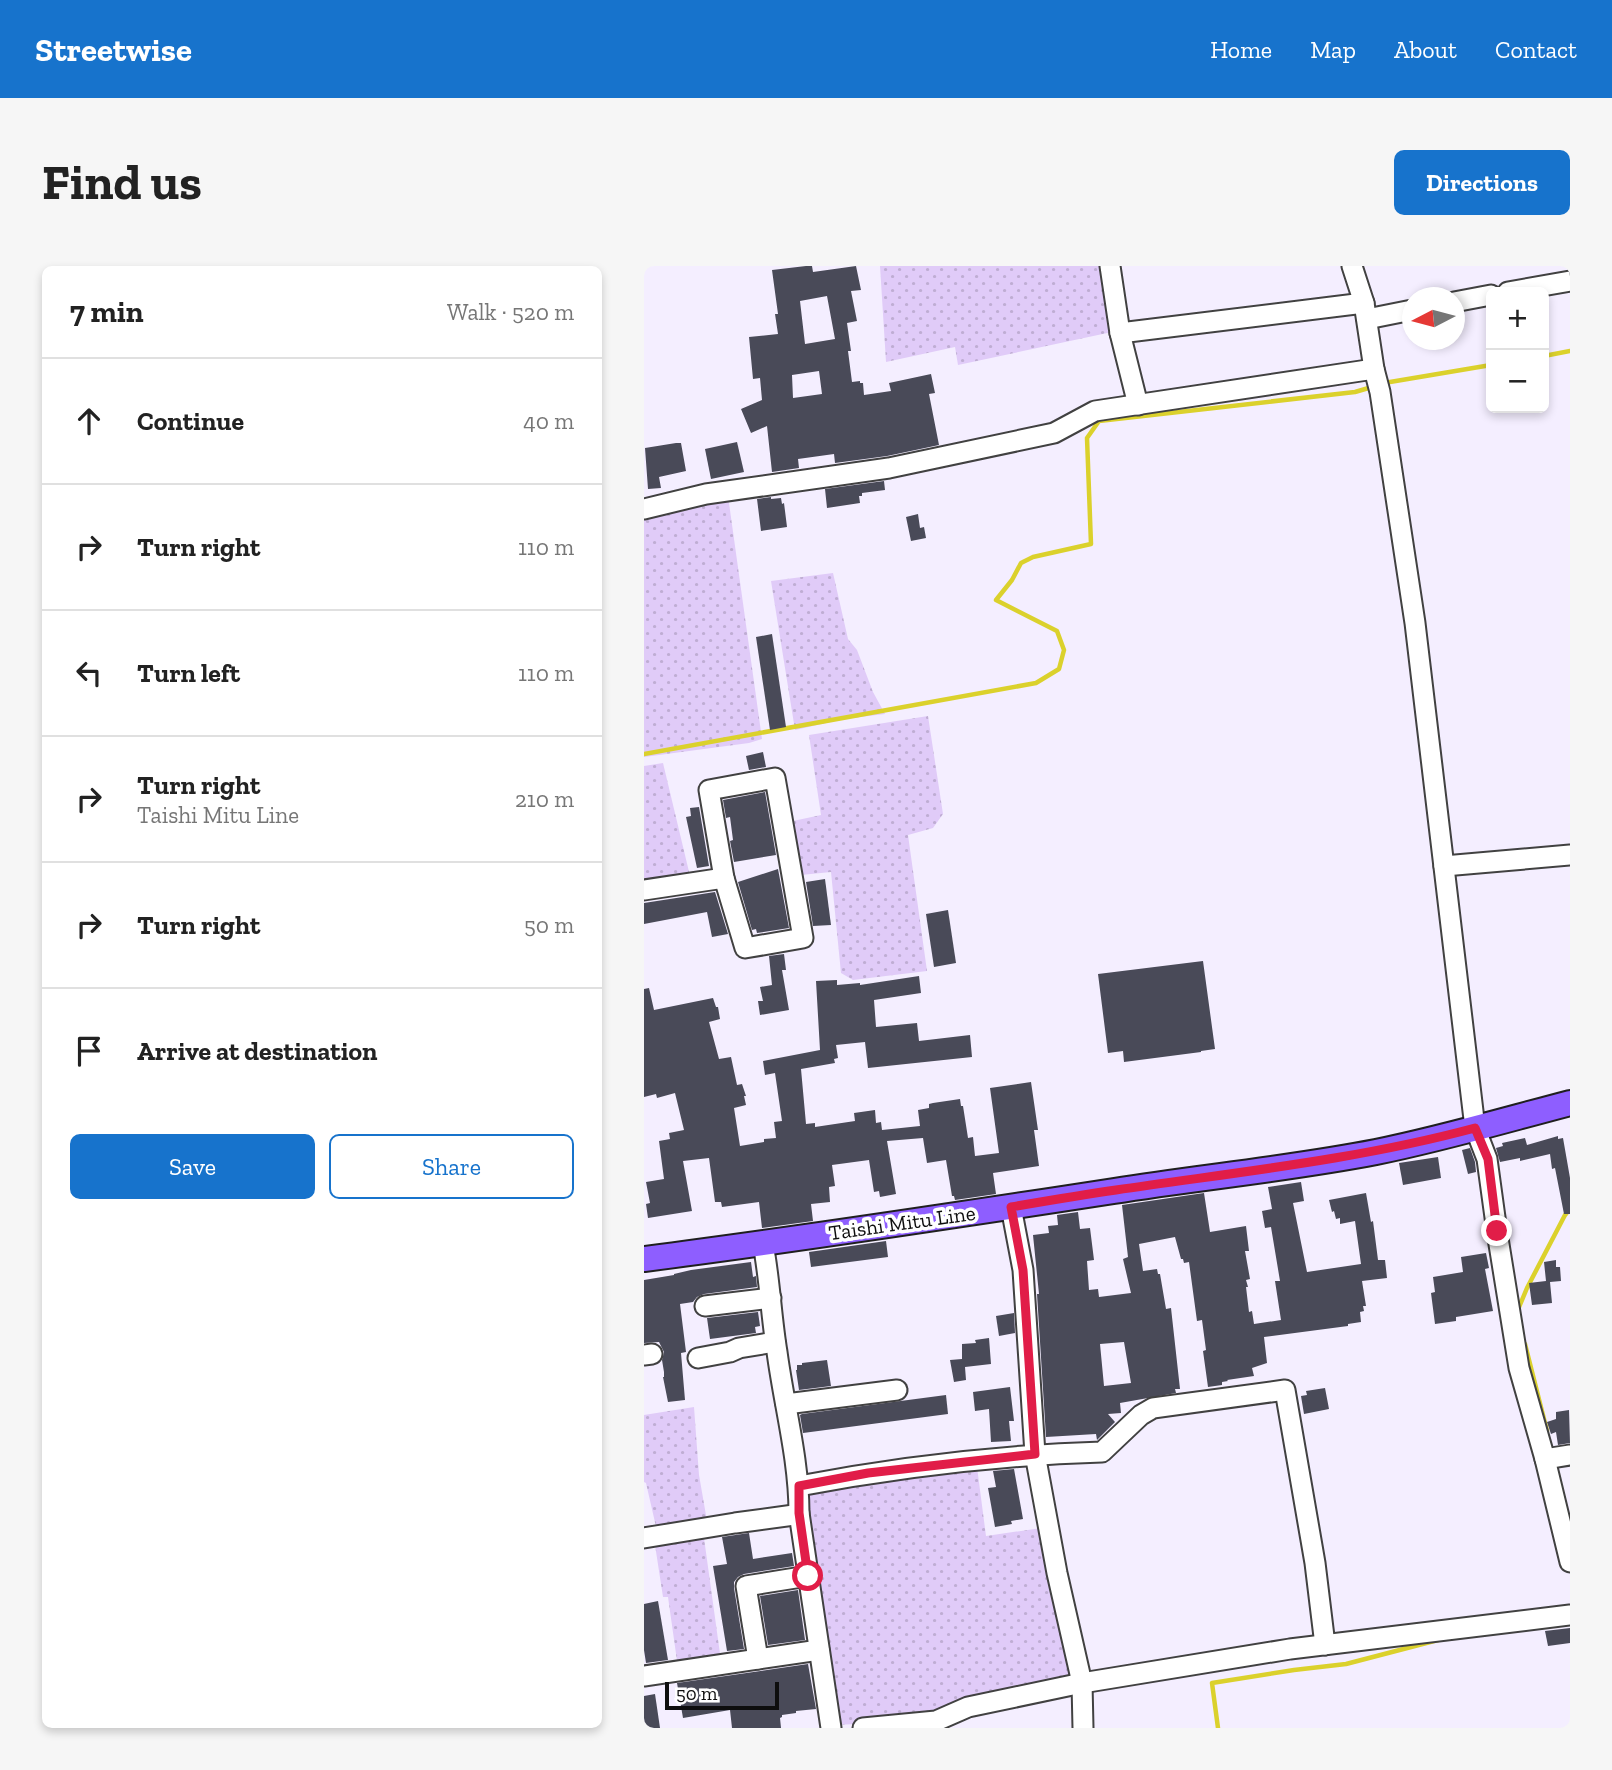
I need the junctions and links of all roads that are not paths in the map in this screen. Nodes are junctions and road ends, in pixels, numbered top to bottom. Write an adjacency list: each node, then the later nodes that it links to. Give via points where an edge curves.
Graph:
1 (1110, 266): 10 (street)
2 (1352, 266): 8 (street)
3 (1366, 266): 8 (street)
4 (1570, 281): 5 (street)
5 (1536, 287)
6 (1486, 296): 7 (street)
7 (1465, 300)
8 (1363, 304): 9 (street); 10 (street); 11 (street)
9 (1402, 309)
10 (1120, 333): 12 (street)
11 (1374, 369): 12 (street); 15 (street, via 1415,623)
12 (1138, 405): 13 (street, via 1095,411 1054,433 927,460 706,494)
13 (644, 509)
14 (1570, 855): 15 (street)
15 (1444, 866): 19 (street)
16 (724, 878): 16 (street, via 745,948 803,939 775,778 709,790); 17 (street)
17 (644, 890)
18 (1570, 1103): 19 (main road, Taishi Mitu Line)
19 (1475, 1128): 20 (main road, Taishi Mitu Line, via 1374,1152); 31 (street, via 1488,1159 1519,1368)
20 (1011, 1207): 21 (main road, Taishi Mitu Line); 29 (street, via 1023,1270)
21 (763, 1244): 22 (main road, Taishi Mitu Line); 23 (street)
22 (644, 1259)
23 (771, 1298): 24 (street); 25 (street)
24 (705, 1306)
25 (775, 1342): 26 (street); 28 (street)
26 (698, 1358)
27 (897, 1390): 28 (street)
28 (786, 1404): 32 (street)
29 (1035, 1454): 32 (street, via 868,1473); 38 (street, via 1102,1452 1153,1408 1285,1390); 42 (street)
30 (1570, 1455): 31 (street)
31 (1545, 1459): 35 (street)
32 (799, 1486): 33 (street)
33 (799, 1513): 34 (street); 36 (street)
34 (644, 1538)
35 (1570, 1562)
36 (808, 1576): 39 (street); 40 (street, via 746,1586)
37 (1570, 1615): 38 (street)
38 (1325, 1645): 42 (street)
39 (819, 1650): 40 (street); 43 (street)
40 (758, 1659): 41 (street)
41 (644, 1676)
42 (1082, 1683): 44 (street, via 968,1707 936,1721); 45 (street)
43 (831, 1728)
44 (863, 1728)
45 (1083, 1728)

